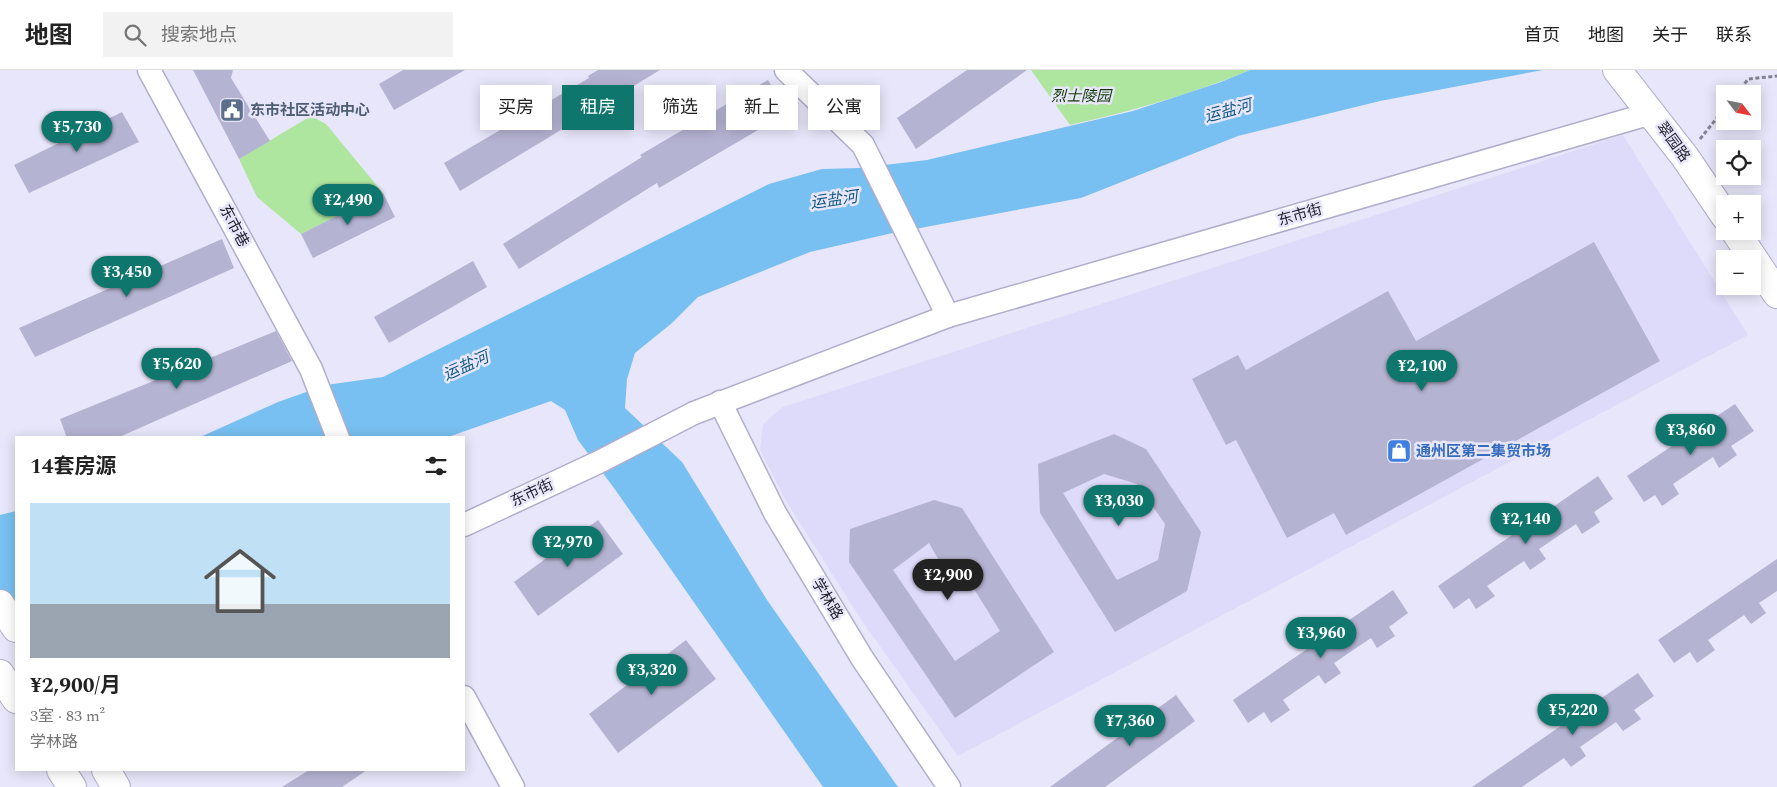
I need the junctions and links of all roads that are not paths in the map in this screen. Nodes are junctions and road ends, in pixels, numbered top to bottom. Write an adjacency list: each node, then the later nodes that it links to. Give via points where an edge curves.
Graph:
1 (149, 70): 10 (street, 东市巷, via 311,369)
2 (786, 70): 8 (street, via 863,146)
3 (1618, 72): 4 (street, 翠园路)
4 (1652, 113): 5 (street, 翠园路); 8 (street, 东市街)
5 (1716, 203)
6 (1741, 240): 7 (street)
7 (1777, 294)
8 (948, 316): 9 (street, 东市街)
9 (720, 402): 11 (street, 东市街); 22 (street, 学林路, via 780,522 862,658)
10 (337, 436)
11 (465, 525)
12 (0, 604): 13 (street)
13 (15, 626)
14 (0, 674): 15 (street)
15 (15, 697)
16 (465, 699): 21 (street)
17 (62, 771): 19 (street)
18 (107, 771): 20 (street)
19 (72, 787)
20 (116, 787)
21 (513, 787)
22 (949, 787)

